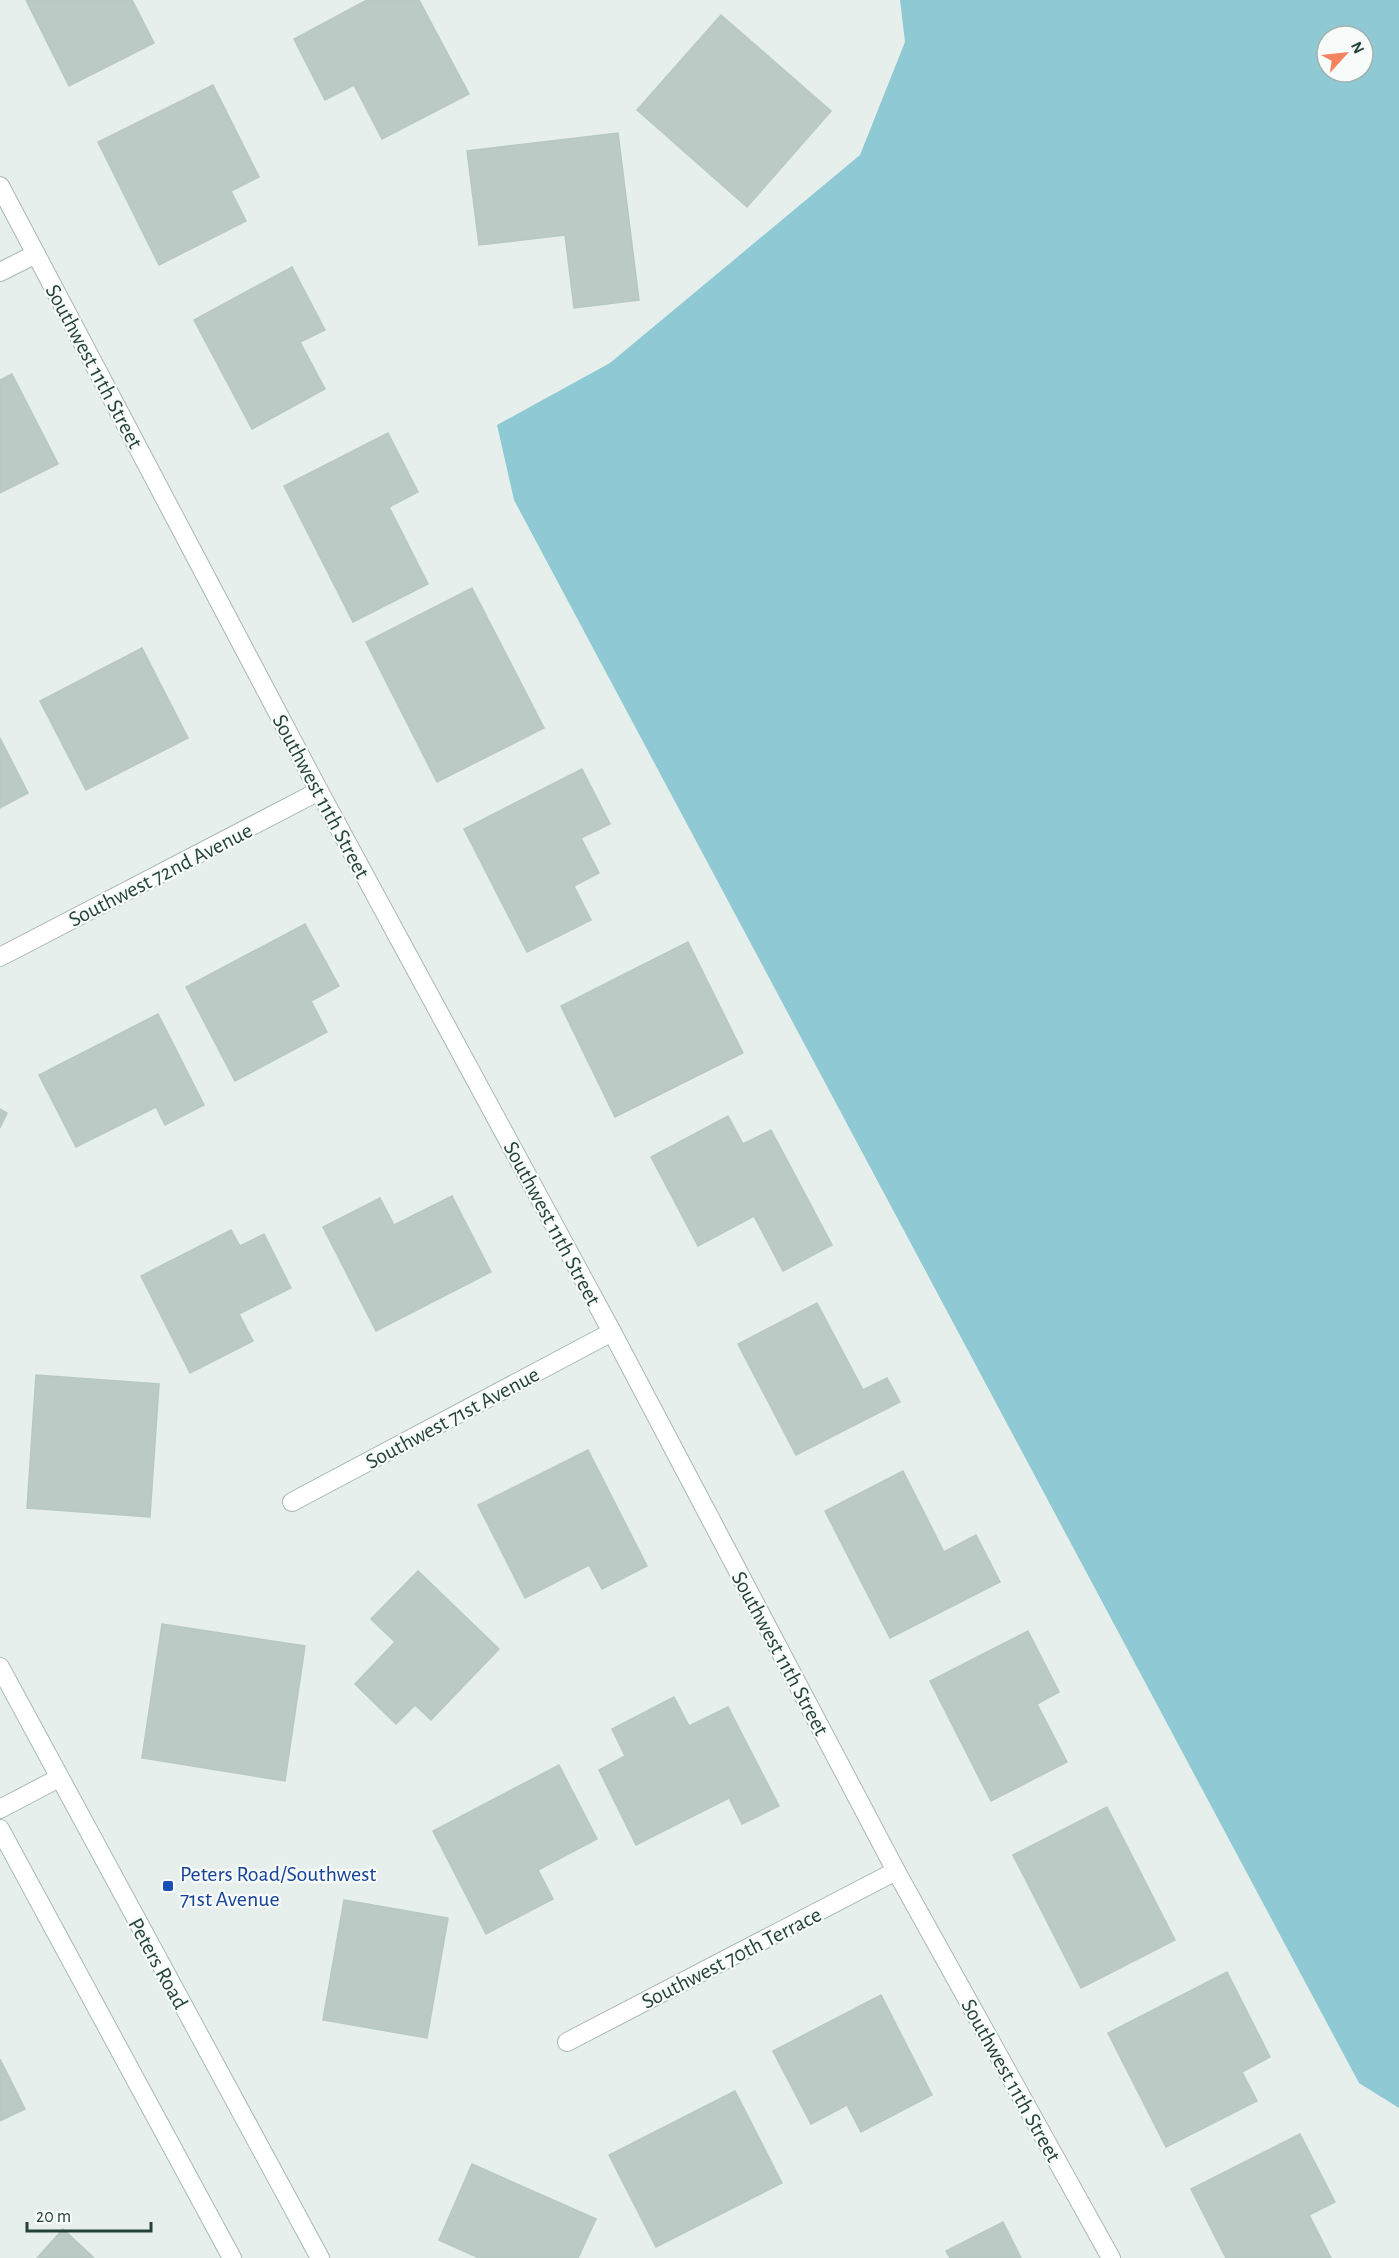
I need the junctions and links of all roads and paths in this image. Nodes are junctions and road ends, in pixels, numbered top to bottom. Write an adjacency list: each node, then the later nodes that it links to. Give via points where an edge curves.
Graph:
1 (0, 186): 2 (street, Southwest 11th Street)
2 (36, 254): 3 (street); 4 (street, Southwest 11th Street)
3 (0, 272)
4 (319, 791): 5 (street, Southwest 72nd Avenue); 6 (street, Southwest 11th Street)
5 (0, 957)
6 (612, 1332): 7 (street, Southwest 71st Avenue); 12 (street, Southwest 11th Street)
7 (292, 1502)
8 (0, 1667): 9 (street, Peters Road)
9 (59, 1778): 10 (street); 15 (street, Peters Road)
10 (0, 1809)
11 (0, 1829): 14 (street)
12 (896, 1871): 13 (street, Southwest 70th Terrace); 16 (street, Southwest 11th Street)
13 (567, 2042)
14 (232, 2258)
15 (320, 2258)
16 (1111, 2258)

